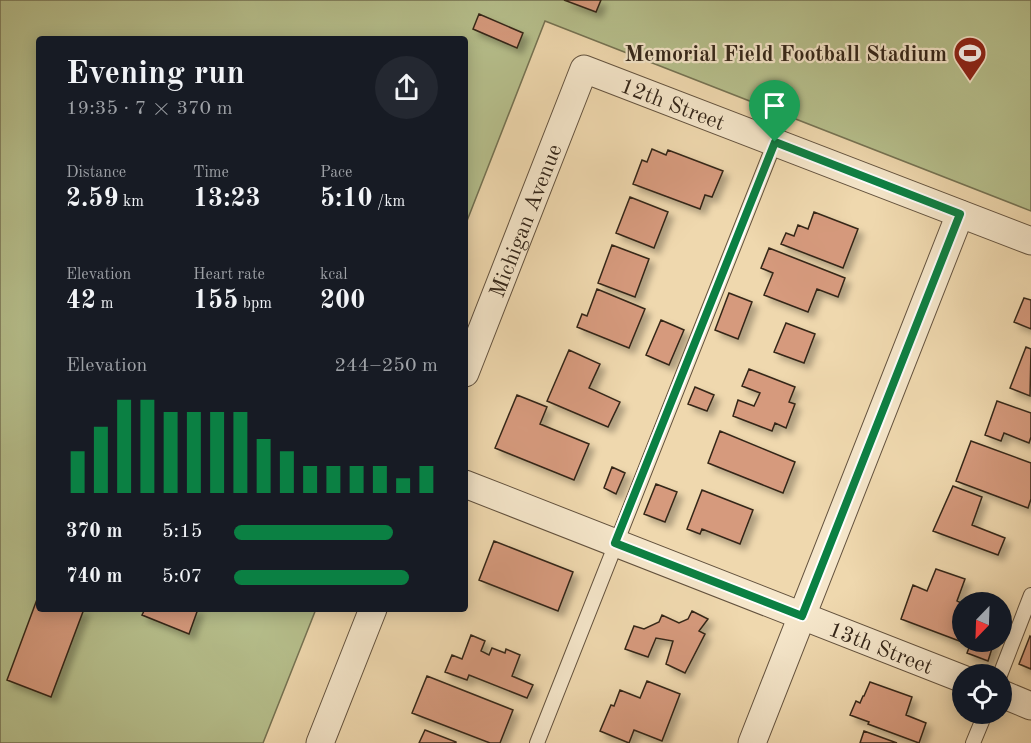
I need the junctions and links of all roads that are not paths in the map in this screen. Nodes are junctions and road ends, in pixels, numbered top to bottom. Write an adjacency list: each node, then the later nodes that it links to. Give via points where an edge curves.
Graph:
1 (584, 69): 2 (street, 12th Street); 5 (street, Michigan Avenue)
2 (775, 142): 3 (street, 12th Street); 8 (lane)
3 (960, 214): 4 (street, 12th Street); 11 (street)
4 (1031, 241)
5 (473, 328): 6 (street, Michigan Avenue)
6 (468, 356)
7 (468, 485): 8 (street, 13th Street)
8 (615, 543): 11 (street, 13th Street); 18 (lane)
9 (1031, 595): 12 (lane)
10 (372, 612): 17 (street)
11 (802, 616): 13 (street, 13th Street); 19 (street)
12 (1004, 664)
13 (952, 675)
14 (1012, 698): 15 (street)
15 (1031, 706)
16 (981, 724): 20 (lane)
17 (320, 743)
18 (537, 743)
19 (752, 743)
20 (973, 743)

